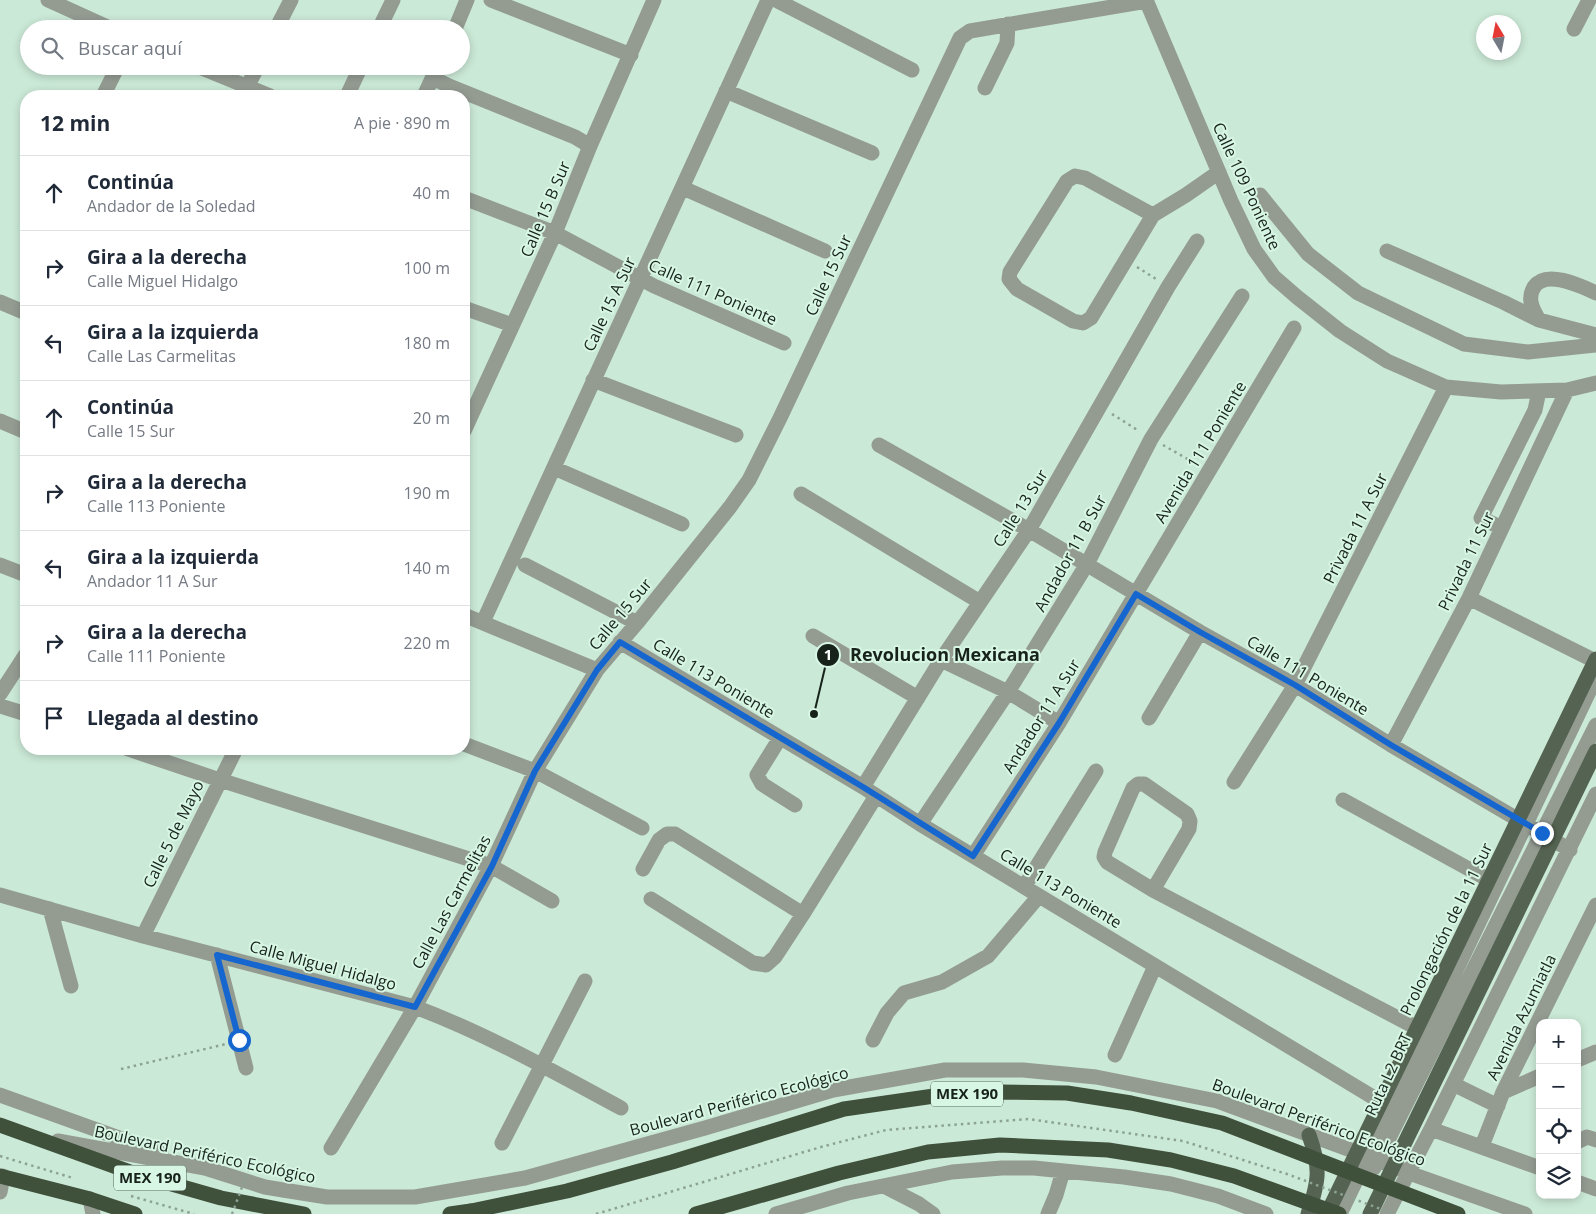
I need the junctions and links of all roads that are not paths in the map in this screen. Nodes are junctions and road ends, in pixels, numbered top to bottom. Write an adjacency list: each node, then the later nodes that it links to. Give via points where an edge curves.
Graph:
1 (48, 0): 11 (street)
2 (290, 0): 12 (street)
3 (393, 0): 13 (street)
4 (467, 0): 14 (street)
5 (492, 0): 17 (street)
6 (654, 0): 17 (street, Calle 15 B Sur)
7 (768, 0): 32 (street, Calle 15 A Sur)
8 (776, 0): 18 (street)
9 (1589, 0): 16 (street)
10 (1147, 1): 15 (street, Calle 15 Sur); 36 (street, Calle 109 Poniente)
11 (92, 20)
12 (280, 20)
13 (383, 20)
14 (458, 20)
15 (1008, 24): 26 (street, via 1007,43); 81 (street, Calle 15 Sur, via 970,30 960,38 749,480)
16 (1574, 30)
17 (631, 55): 34 (street, Calle 15 B Sur)
18 (912, 70)
19 (114, 75): 27 (street)
20 (218, 75): 25 (street)
21 (253, 75): 25 (street)
22 (357, 75): 29 (street)
23 (434, 75): 30 (street)
24 (439, 75): 31 (street, via 449,86)
25 (247, 87): 28 (street)
26 (985, 88)
27 (106, 90)
28 (255, 90)
29 (350, 90)
30 (427, 90)
31 (458, 90)
32 (726, 91): 35 (street); 37 (street, Calle 15 A Sur)
33 (470, 95): 34 (street)
34 (590, 146): 41 (street, Calle 15 B Sur)
35 (872, 153)
36 (1219, 172): 40 (street); 59 (street, Calle 109 Poniente, via 1254,250 1274,277 1340,331 1387,361)
37 (683, 188): 43 (street); 45 (street, Calle 15 A Sur)
38 (1260, 195): 56 (street, via 1308,254 1358,293 1464,344 1528,352)
39 (470, 200): 41 (street, Calle 111 Poniente)
40 (1153, 215): 40 (street, via 1085,178 1075,176 1067,181 1010,272 1010,279 1017,289 1073,321 1083,323 1091,318)
41 (555, 233): 45 (street, Calle 111 Poniente); 52 (street, Calle 15 B Sur)
42 (1197, 241): 71 (street, Calle 13 Sur)
43 (825, 251)
44 (1387, 252): 51 (street)
45 (641, 279): 55 (street, Calle 111 Poniente); 57 (street, Calle 15 A Sur)
46 (1596, 293): 51 (street, via 1569,281 1548,279 1537,283 1531,293 1531,303)
47 (1242, 296): 72 (street, Andador 11 B Sur, via 1151,439)
48 (0, 302): 49 (street)
49 (20, 310)
50 (470, 310): 52 (street)
51 (1539, 320): 54 (street)
52 (512, 325): 62 (street, Calle 15 B Sur)
53 (1294, 328): 76 (street, Avenida 111 Poniente)
54 (1596, 335)
55 (784, 343)
56 (1596, 345)
57 (593, 380): 65 (street); 67 (street, Calle 15 A Sur)
58 (1596, 383): 60 (street, Calle 109 Poniente)
59 (1446, 387): 61 (street, Calle 109 Poniente, via 1501,392); 90 (street, Privada 11 A Sur)
60 (1567, 390): 61 (street, Calle 109 Poniente); 70 (street, Privada 11 Sur)
61 (1539, 391): 70 (street, via 1535,410 1480,518)
62 (470, 414)
63 (0, 421): 64 (street)
64 (20, 429)
65 (736, 435)
66 (879, 445): 71 (street, Calle 111 Poniente)
67 (554, 468): 69 (street); 80 (street, Calle 15 A Sur)
68 (801, 494): 78 (street)
69 (682, 524)
70 (1502, 528): 77 (street, Privada 11 Sur)
71 (1029, 530): 72 (street, Calle 111 Poniente); 78 (street, Calle 13 Sur)
72 (1087, 564): 76 (street, Calle 111 Poniente); 91 (street, Andador 11 B Sur)
73 (0, 565): 75 (street)
74 (525, 565): 81 (street)
75 (20, 573)
76 (1136, 594): 82 (street, Calle 111 Poniente); 97 (street, Andador 11 A Sur)
77 (1469, 598): 86 (street); 100 (street, Privada 11 Sur)
78 (980, 602): 85 (street, Calle 13 Sur)
79 (470, 617): 80 (street)
80 (483, 622): 88 (street)
81 (637, 622): 84 (street, Calle 15 Sur)
82 (1200, 632): 90 (street, Calle 111 Poniente); 96 (street)
83 (813, 636): 93 (street)
84 (620, 642): 88 (street, Calle 15 Sur); 99 (street, Calle 113 Poniente)
85 (941, 660): 91 (street); 93 (street, Calle 13 Sur)
86 (1596, 660): 114 (main road, Prolongación de la 11 Sur)
87 (20, 663): 92 (street)
88 (597, 670): 105 (street, Calle Las Carmelitas)
89 (1596, 677): 114 (street, Ruta L2 BRT)
90 (1295, 685): 100 (street, Calle 111 Poniente); 108 (street, Privada 11 A Sur)
91 (1008, 692): 97 (street); 115 (street, Andador 11 B Sur)
92 (0, 694)
93 (918, 698): 109 (street, Calle 13 Sur)
94 (0, 706): 95 (street)
95 (20, 712)
96 (1148, 718)
97 (1059, 723): 119 (street, Andador 11 A Sur)
98 (1596, 726): 117 (street, Ruta L2 BRT)
99 (780, 738): 109 (street, Calle 113 Poniente); 113 (street, via 757,775 762,784)
100 (1391, 745): 114 (street, Calle 111 Poniente)
101 (470, 746): 105 (street)
102 (1596, 751): 117 (main road)
103 (146, 755): 107 (street)
104 (233, 755): 107 (street, Calle 5 de Mayo)
105 (535, 771): 116 (street); 120 (street, Calle Las Carmelitas)
106 (1096, 771): 123 (street)
107 (220, 780): 120 (street); 132 (street, Calle 5 de Mayo)
108 (1234, 782)
109 (863, 787): 111 (street, Calle 113 Poniente)
110 (1596, 794): 118 (street)
111 (876, 796): 115 (street, Calle 113 Poniente); 131 (street)
112 (1343, 800): 122 (street)
113 (795, 805)
114 (1522, 822): 117 (street, Calle 111 Poniente); 122 (main road, Prolongación de la 11 Sur); 160 (street, Ruta L2 BRT)
115 (920, 824): 119 (street, Calle 113 Poniente)
116 (642, 828)
117 (1547, 836): 118 (street, Calle 111 Poniente); 160 (street, Ruta L2 BRT); 161 (main road)
118 (1570, 850): 146 (street)
119 (973, 856): 123 (street, Calle 113 Poniente)
120 (492, 866): 128 (street); 137 (street, Calle Las Carmelitas)
121 (643, 869): 131 (street, via 659,840 667,834 675,834)
122 (1489, 880): 138 (main road, Prolongación de la 11 Sur)
123 (1024, 887): 126 (street, Calle 113 Poniente)
124 (1153, 890): 124 (street, via 1104,857 1133,788 1138,784 1144,784 1187,814 1190,821 1189,829); 138 (street)
125 (0, 895): 130 (street, Calle Miguel Hidalgo)
126 (1039, 896): 134 (street, Calle 113 Poniente); 139 (street, via 988,956 942,982 904,992 887,1013)
127 (651, 899): 131 (street, via 753,963 766,965 775,957)
128 (552, 901)
129 (1596, 905): 148 (street, Avenida Azumiatla)
130 (50, 909): 132 (street, Calle Miguel Hidalgo); 136 (street)
131 (803, 914)
132 (143, 936): 133 (street, Calle Miguel Hidalgo)
133 (217, 955): 137 (street, Calle Miguel Hidalgo); 144 (street)
134 (1155, 966): 141 (street); 149 (street, Calle 113 Poniente)
135 (585, 981): 143 (street)
136 (71, 986)
137 (415, 1007): 143 (street, Calle Miguel Hidalgo); 159 (street, Calle Las Carmelitas)
138 (1417, 1028): 149 (main road, Prolongación de la 11 Sur)
139 (873, 1040)
140 (1596, 1052): 142 (street)
141 (1115, 1054)
142 (1581, 1058)
143 (542, 1065): 150 (street, Calle Miguel Hidalgo); 157 (street)
144 (246, 1068)
145 (1536, 1078): 148 (street)
146 (1453, 1084): 148 (street); 152 (street)
147 (0, 1095): 163 (street)
148 (1500, 1099): 158 (street, Avenida Azumiatla)
149 (1381, 1102): 160 (main road, Prolongación de la 11 Sur)
150 (621, 1108)
151 (0, 1125): 154 (highway, Boulevard Periférico Ecológico / MEX 190)
152 (1431, 1129): 158 (street); 165 (street)
153 (1309, 1135): 160 (street, Boulevard Periférico Ecológico); 163 (street, Boulevard Periférico Ecológico, via 1217,1101 1096,1076 1023,1070 945,1070 833,1090 525,1178 415,1197 327,1197 265,1186); 181 (main road, via 1317,1157 1317,1186)
154 (39, 1138): 163 (street, Boulevard Periférico Ecológico); 174 (highway, Boulevard Periférico Ecológico / MEX 190, via 133,1173 221,1198)
155 (1581, 1140): 156 (street, via 1587,1137)
156 (1596, 1140)
157 (502, 1142)
158 (1482, 1146): 162 (street)
159 (331, 1148)
160 (1368, 1156): 161 (street, Boulevard Periférico Ecológico); 182 (main road, Prolongación de la 11 Sur); 183 (street, Ruta L2 BRT); 184 (street, Ruta L2 BRT)
161 (1393, 1166): 165 (street, Boulevard Periférico Ecológico); 185 (main road)
162 (1536, 1166)
163 (205, 1168)
164 (1063, 1171): 168 (street, via 1026,1168 960,1171); 179 (street); 180 (street, via 1171,1184 1218,1196)
165 (1409, 1173): 186 (street); 188 (street, Boulevard Periférico Ecológico)
166 (1, 1176): 170 (street); 171 (highway, MEX 190)
167 (1581, 1183): 169 (street)
168 (884, 1186): 177 (street); 178 (street)
169 (1596, 1189)
170 (0, 1192)
171 (90, 1199): 172 (street); 173 (highway, MEX 190)
172 (93, 1214)
173 (135, 1214)
174 (304, 1214)
175 (450, 1214): 187 (highway, MEX 190, bridge, via 567,1191 844,1108 934,1096 998,1092 1067,1093 1131,1103 1222,1124)
176 (696, 1214): 183 (highway, bridge, via 910,1156 1000,1145 1108,1150 1171,1160 1234,1176)
177 (776, 1214)
178 (933, 1214)
179 (1048, 1214)
180 (1266, 1214)
181 (1308, 1214)
182 (1327, 1214)
183 (1340, 1214)
184 (1351, 1214)
185 (1370, 1214)
186 (1387, 1214)
187 (1458, 1214)
188 (1525, 1214)

